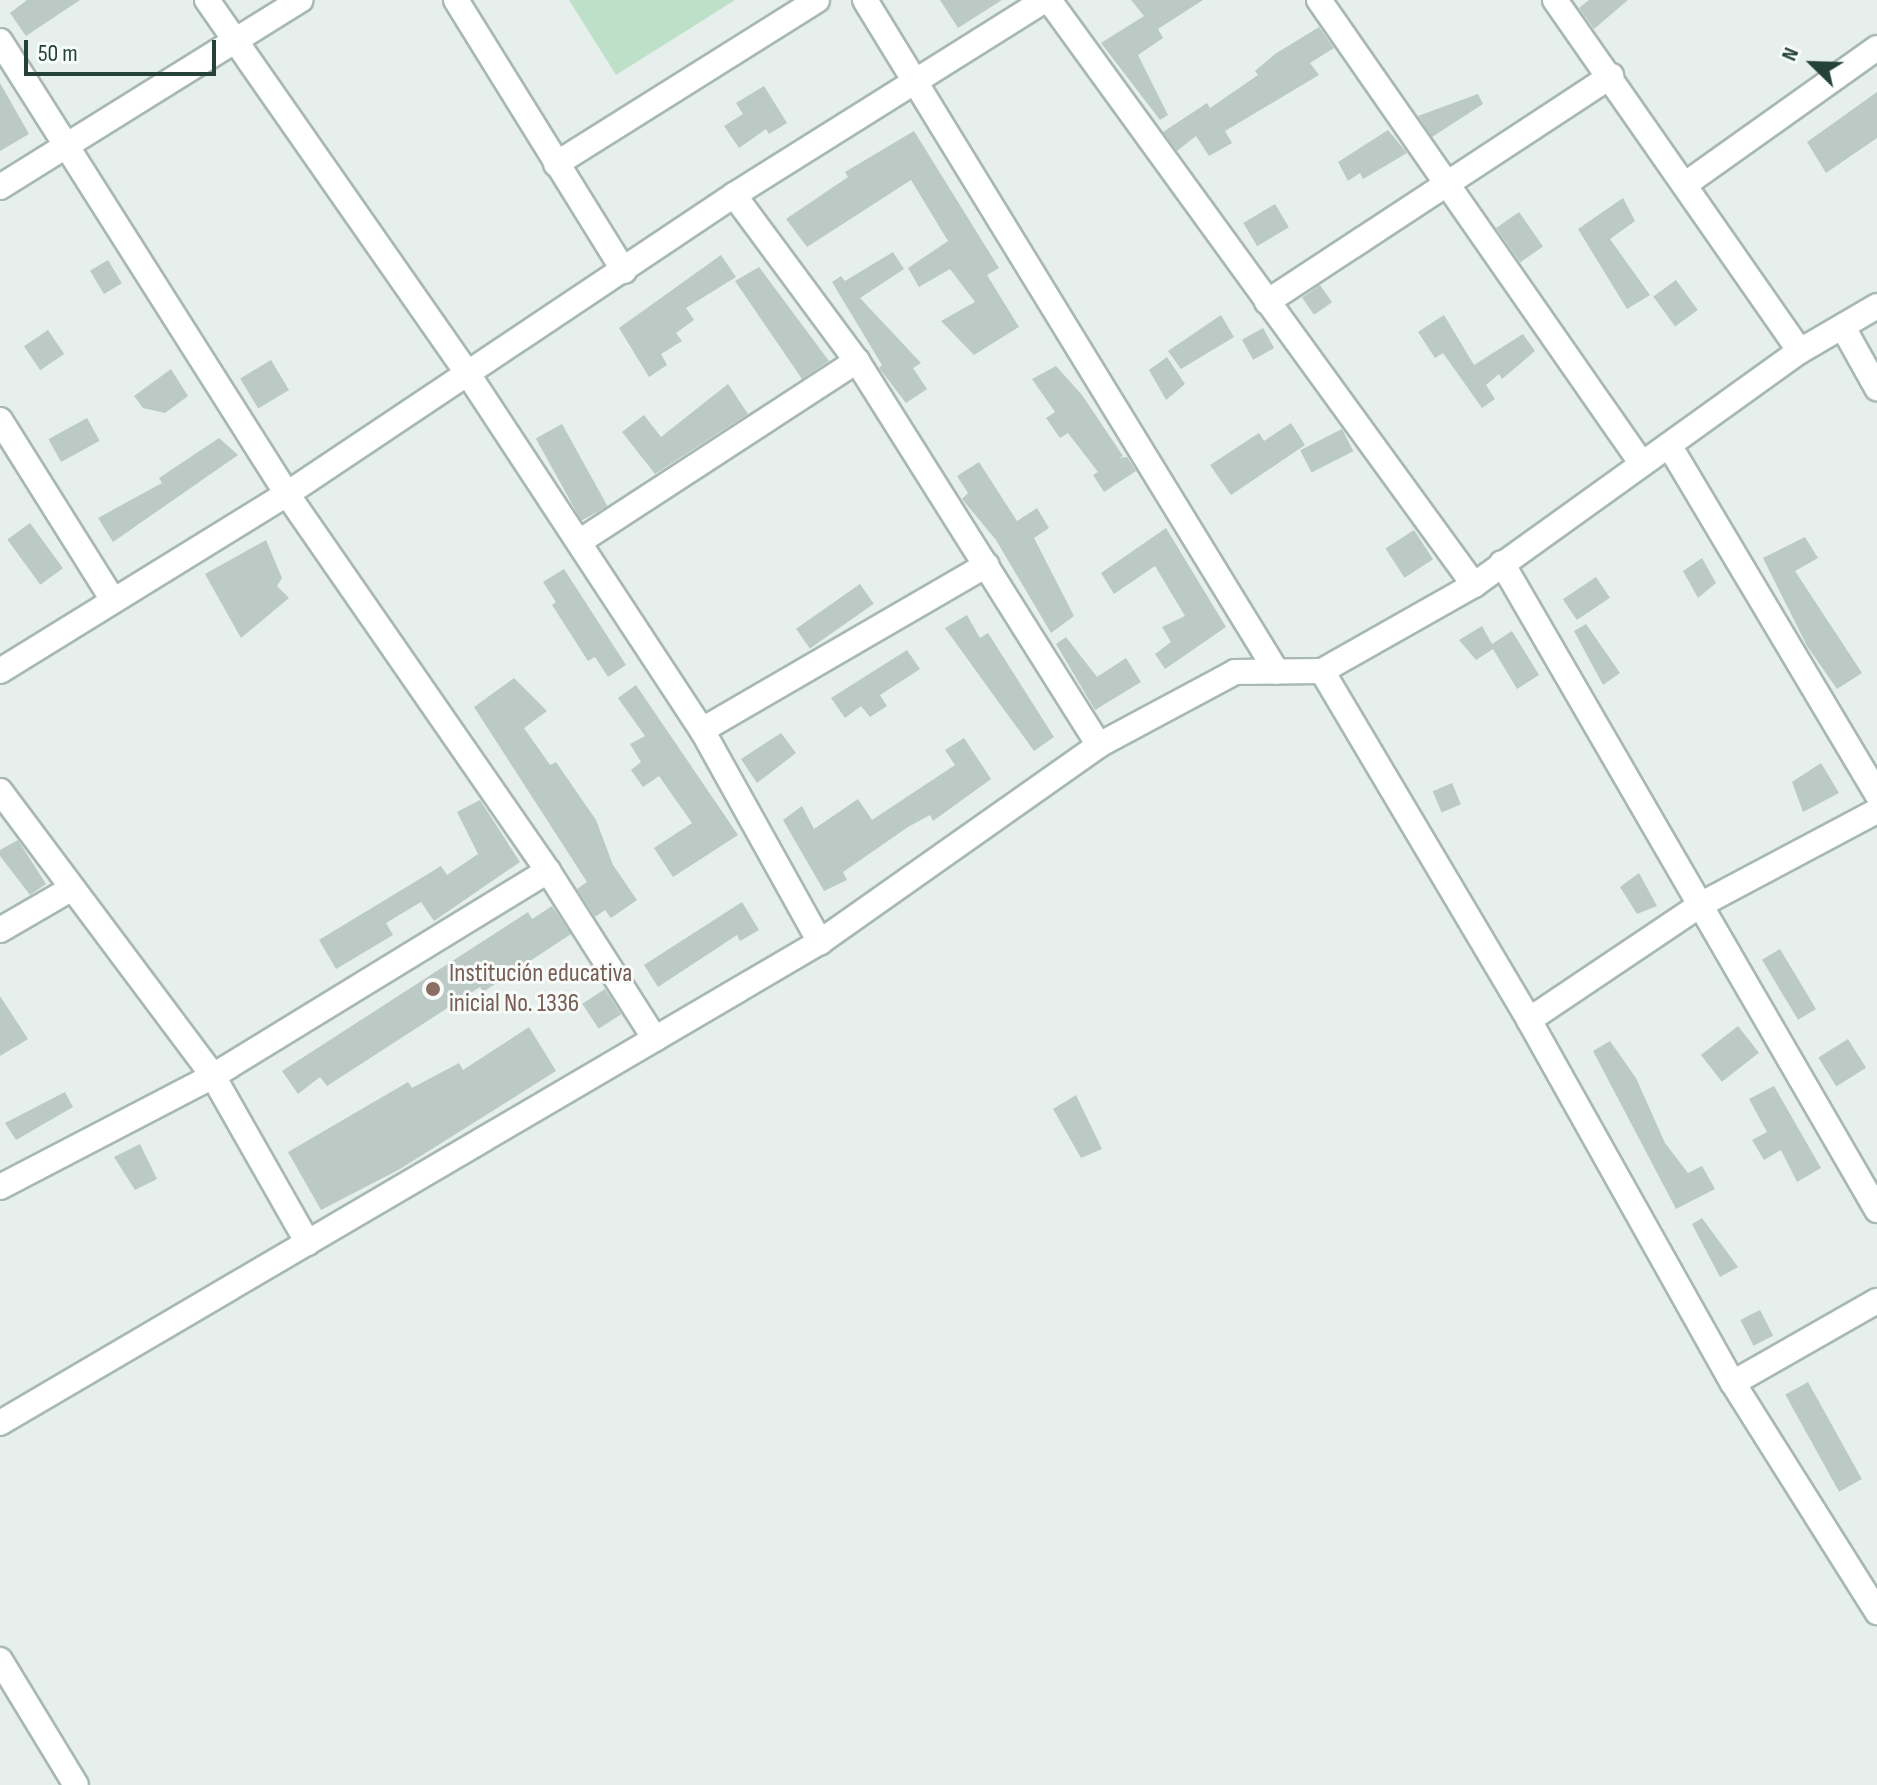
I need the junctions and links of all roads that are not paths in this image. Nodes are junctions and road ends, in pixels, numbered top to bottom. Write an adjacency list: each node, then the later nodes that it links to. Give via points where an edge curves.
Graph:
1 (207, 0): 10 (street)
2 (301, 0): 10 (street)
3 (456, 0): 15 (street)
4 (817, 0): 15 (street)
5 (865, 0): 13 (street)
6 (1047, 0): 13 (street); 21 (street)
7 (1319, 0): 17 (street)
8 (1555, 0): 12 (street)
9 (0, 41): 14 (street)
10 (235, 44): 14 (street); 26 (street)
11 (1877, 48): 16 (street)
12 (1611, 76): 16 (street); 17 (street)
13 (916, 81): 19 (street); 39 (street)
14 (68, 146): 18 (street); 31 (street)
15 (556, 164): 20 (street)
16 (1687, 183): 24 (street)
17 (1448, 186): 21 (street); 30 (street)
18 (0, 187)
19 (734, 195): 20 (street); 25 (street)
20 (624, 271): 26 (street)
21 (1267, 302): 35 (street)
22 (1877, 306): 23 (street)
23 (1844, 329): 24 (street); 27 (street)
24 (1800, 351): 29 (street)
25 (857, 361): 32 (street); 34 (street)
26 (468, 374): 31 (street); 32 (street)
27 (1877, 388)
28 (0, 420): 36 (street)
29 (1669, 445): 30 (street); 43 (street)
30 (1642, 464): 33 (street)
31 (287, 494): 36 (street); 45 (street)
32 (579, 542): 40 (street)
33 (1502, 563): 35 (street); 47 (street)
34 (987, 565): 40 (street); 41 (street)
35 (1474, 585): 38 (street)
36 (113, 600): 37 (street)
37 (0, 671)
38 (1322, 671): 39 (street); 50 (street)
39 (1277, 672): 41 (street, via 1235,672)
40 (702, 730): 49 (street)
41 (1099, 745): 49 (street)
42 (0, 791): 46 (street)
43 (1877, 794)
44 (1877, 811): 47 (street)
45 (548, 871): 51 (street); 52 (street)
46 (69, 890): 48 (street); 52 (street)
47 (1700, 905): 50 (street); 54 (street)
48 (0, 930)
49 (820, 942): 51 (street)
50 (1529, 1020): 57 (street)
51 (655, 1039): 55 (street)
52 (213, 1076): 53 (street); 55 (street)
53 (0, 1187)
54 (1877, 1210)
55 (308, 1243): 58 (street)
56 (1877, 1301): 57 (street)
57 (1733, 1383): 59 (street)
58 (0, 1423)
59 (1877, 1612)
60 (0, 1660): 61 (street)
61 (76, 1785)

